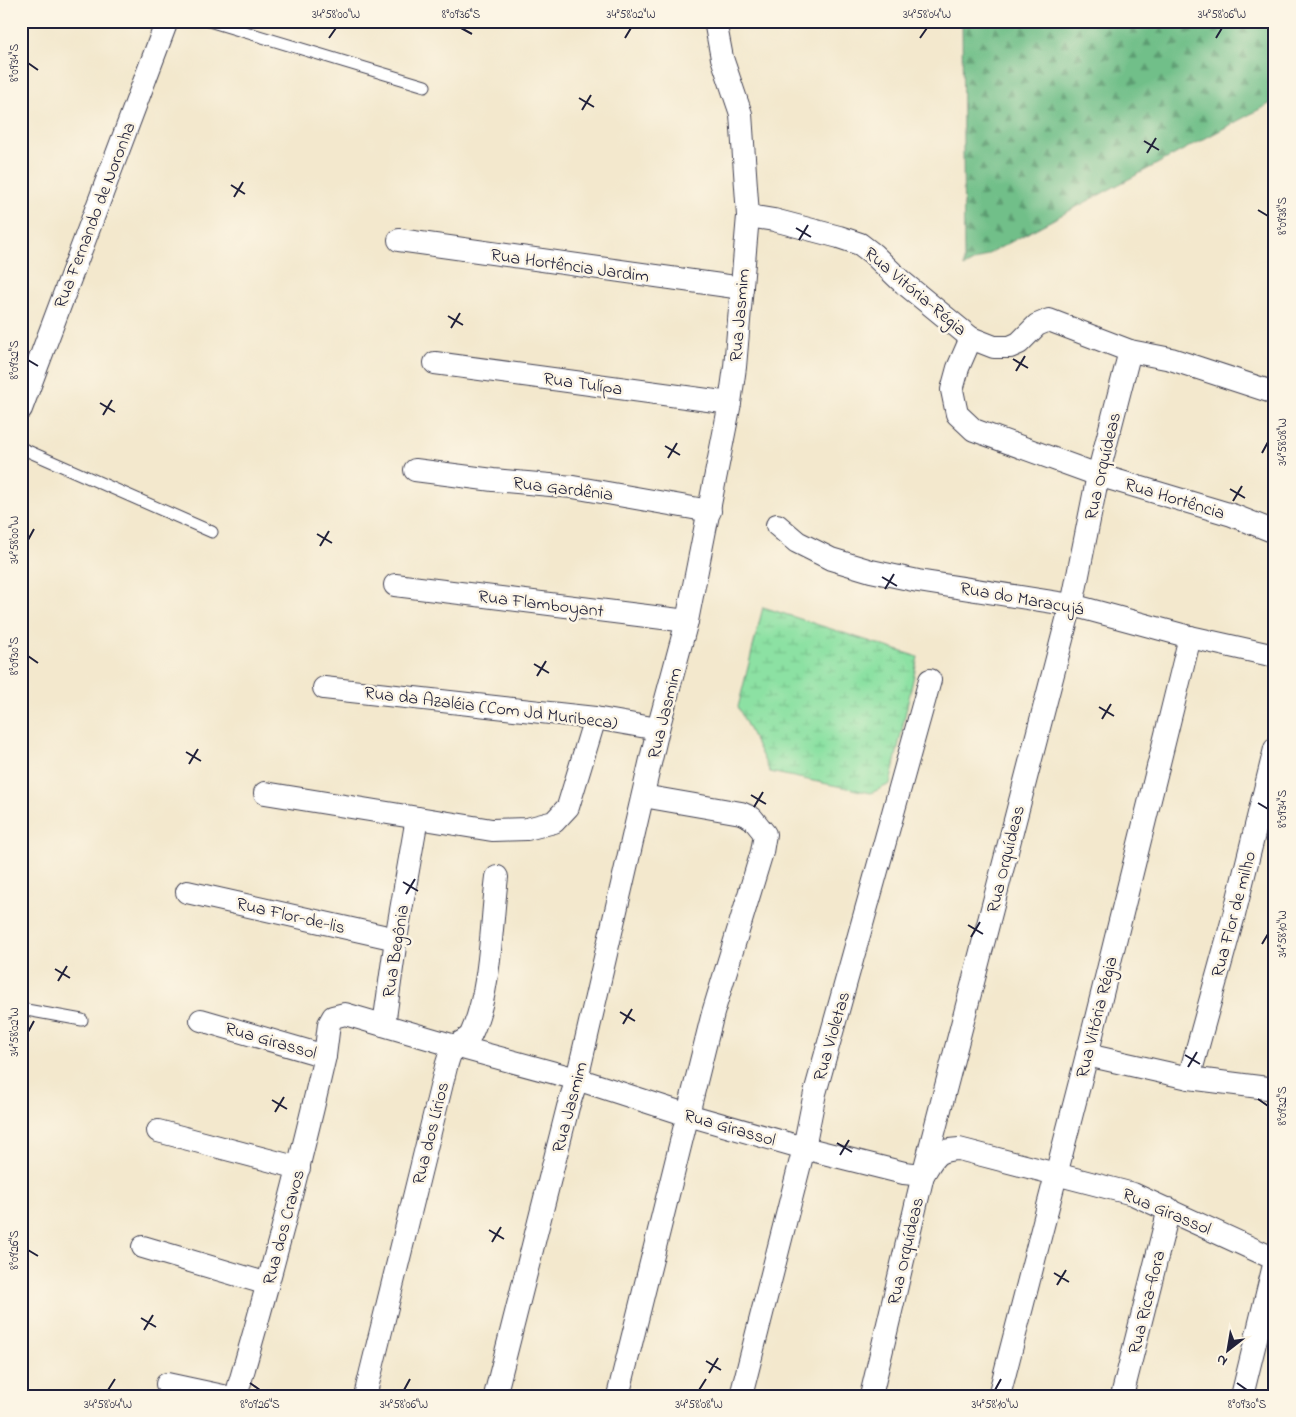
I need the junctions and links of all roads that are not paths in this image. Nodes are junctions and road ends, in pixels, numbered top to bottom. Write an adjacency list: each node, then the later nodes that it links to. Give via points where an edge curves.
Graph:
1 (167, 21): 13 (street, Rua Fernando de Noronha)
2 (209, 21): 4 (lane)
3 (715, 21): 5 (street, Rua Jasmim, via 722,58 741,114)
4 (425, 86)
5 (748, 216): 7 (street, Rua Jasmim); 8 (street, Rua Vitória-Régia, via 860,244)
6 (399, 240): 7 (street, Rua Hortência Jardim)
7 (742, 288): 12 (street, Rua Jasmim)
8 (971, 338): 9 (street, Rua Vitória-Régia, via 994,347 1010,347 1019,344 1037,325 1049,320); 16 (street, Rua Hortência, via 952,390 957,414 974,430)
9 (1130, 350): 11 (street, Rua Vitória-Régia, via 1171,359); 16 (street, Rua Orquídeas)
10 (435, 363): 12 (street, Rua Tulípa)
11 (1275, 393)
12 (730, 403): 17 (street, Rua Jasmim)
13 (21, 409)
14 (21, 448): 19 (lane)
15 (415, 470): 17 (street, Rua Gardênia, via 573,487)
16 (1098, 474): 20 (street, Rua Hortência, via 1232,515); 22 (street, Rua Orquídeas)
17 (710, 511): 23 (street, Rua Jasmim)
18 (777, 525): 22 (street, Rua do Maracujá, via 797,542 831,559 871,571)
19 (212, 532)
20 (1275, 532)
21 (395, 585): 23 (street, Rua Flamboyant)
22 (1072, 605): 24 (street, Rua do Maracujá); 52 (street, Rua Orquídeas)
23 (687, 621): 29 (street, Rua Jasmim)
24 (1190, 637): 25 (street, Rua do Maracujá); 43 (street, Rua Vitória Régia)
25 (1275, 656)
26 (930, 680): 49 (street, Rua Violetas, via 815,1093)
27 (324, 688): 28 (street, Rua da Azaléia (Com Jd Muribeca))
28 (595, 718): 29 (street, Rua da Azaléia (Com Jd Muribeca)); 33 (street, via 568,807 554,822 527,829 492,830)
29 (658, 729): 32 (street, Rua Jasmim)
30 (1275, 750): 44 (street, Rua Flor de milho)
31 (266, 793): 33 (street)
32 (643, 796): 45 (street, Rua Jasmim); 47 (street, via 741,813 752,818 765,834 713,1014)
33 (417, 818): 36 (street, Rua Begônia)
34 (497, 877): 41 (street, Rua dos Lírios, via 480,1006 472,1034)
35 (187, 892): 36 (street, Rua Flor-de-lis)
36 (396, 939): 40 (street, Rua Begônia)
37 (21, 1009): 38 (lane)
38 (82, 1020)
39 (201, 1020): 42 (street, Rua Girassol)
40 (384, 1024): 41 (street, Rua Girassol); 42 (street, Rua Girassol, via 345,1014 333,1017 329,1024)
41 (455, 1046): 45 (street, Rua Girassol); 60 (street, Rua dos Lírios, via 446,1067)
42 (325, 1056): 50 (street, Rua dos Cravos)
43 (1086, 1056): 44 (street); 51 (street, Rua Vitória Régia)
44 (1189, 1078): 46 (street)
45 (578, 1080): 47 (street, Rua Girassol); 61 (street, Rua Jasmim)
46 (1275, 1089)
47 (688, 1115): 49 (street, Rua Girassol); 62 (street)
48 (158, 1131): 50 (street)
49 (804, 1148): 52 (street, Rua Girassol); 63 (street, Rua Violetas)
50 (299, 1168): 56 (street, Rua dos Cravos)
51 (1055, 1174): 52 (street, Rua Girassol, via 959,1149 937,1154); 53 (street, Rua Girassol, via 1133,1194); 65 (street, Rua Vitória Régia)
52 (923, 1175): 64 (street, Rua Orquídeas)
53 (1169, 1209): 55 (street, Rua Girassol); 66 (street, Rua Rica-flora)
54 (143, 1247): 56 (street)
55 (1275, 1260): 67 (street)
56 (268, 1284): 59 (street, Rua dos Cravos)
57 (167, 1384): 58 (street)
58 (222, 1396)
59 (236, 1396)
60 (365, 1396)
61 (495, 1396)
62 (618, 1396)
63 (741, 1396)
64 (871, 1396)
65 (999, 1396)
66 (1122, 1396)
67 (1242, 1396)

